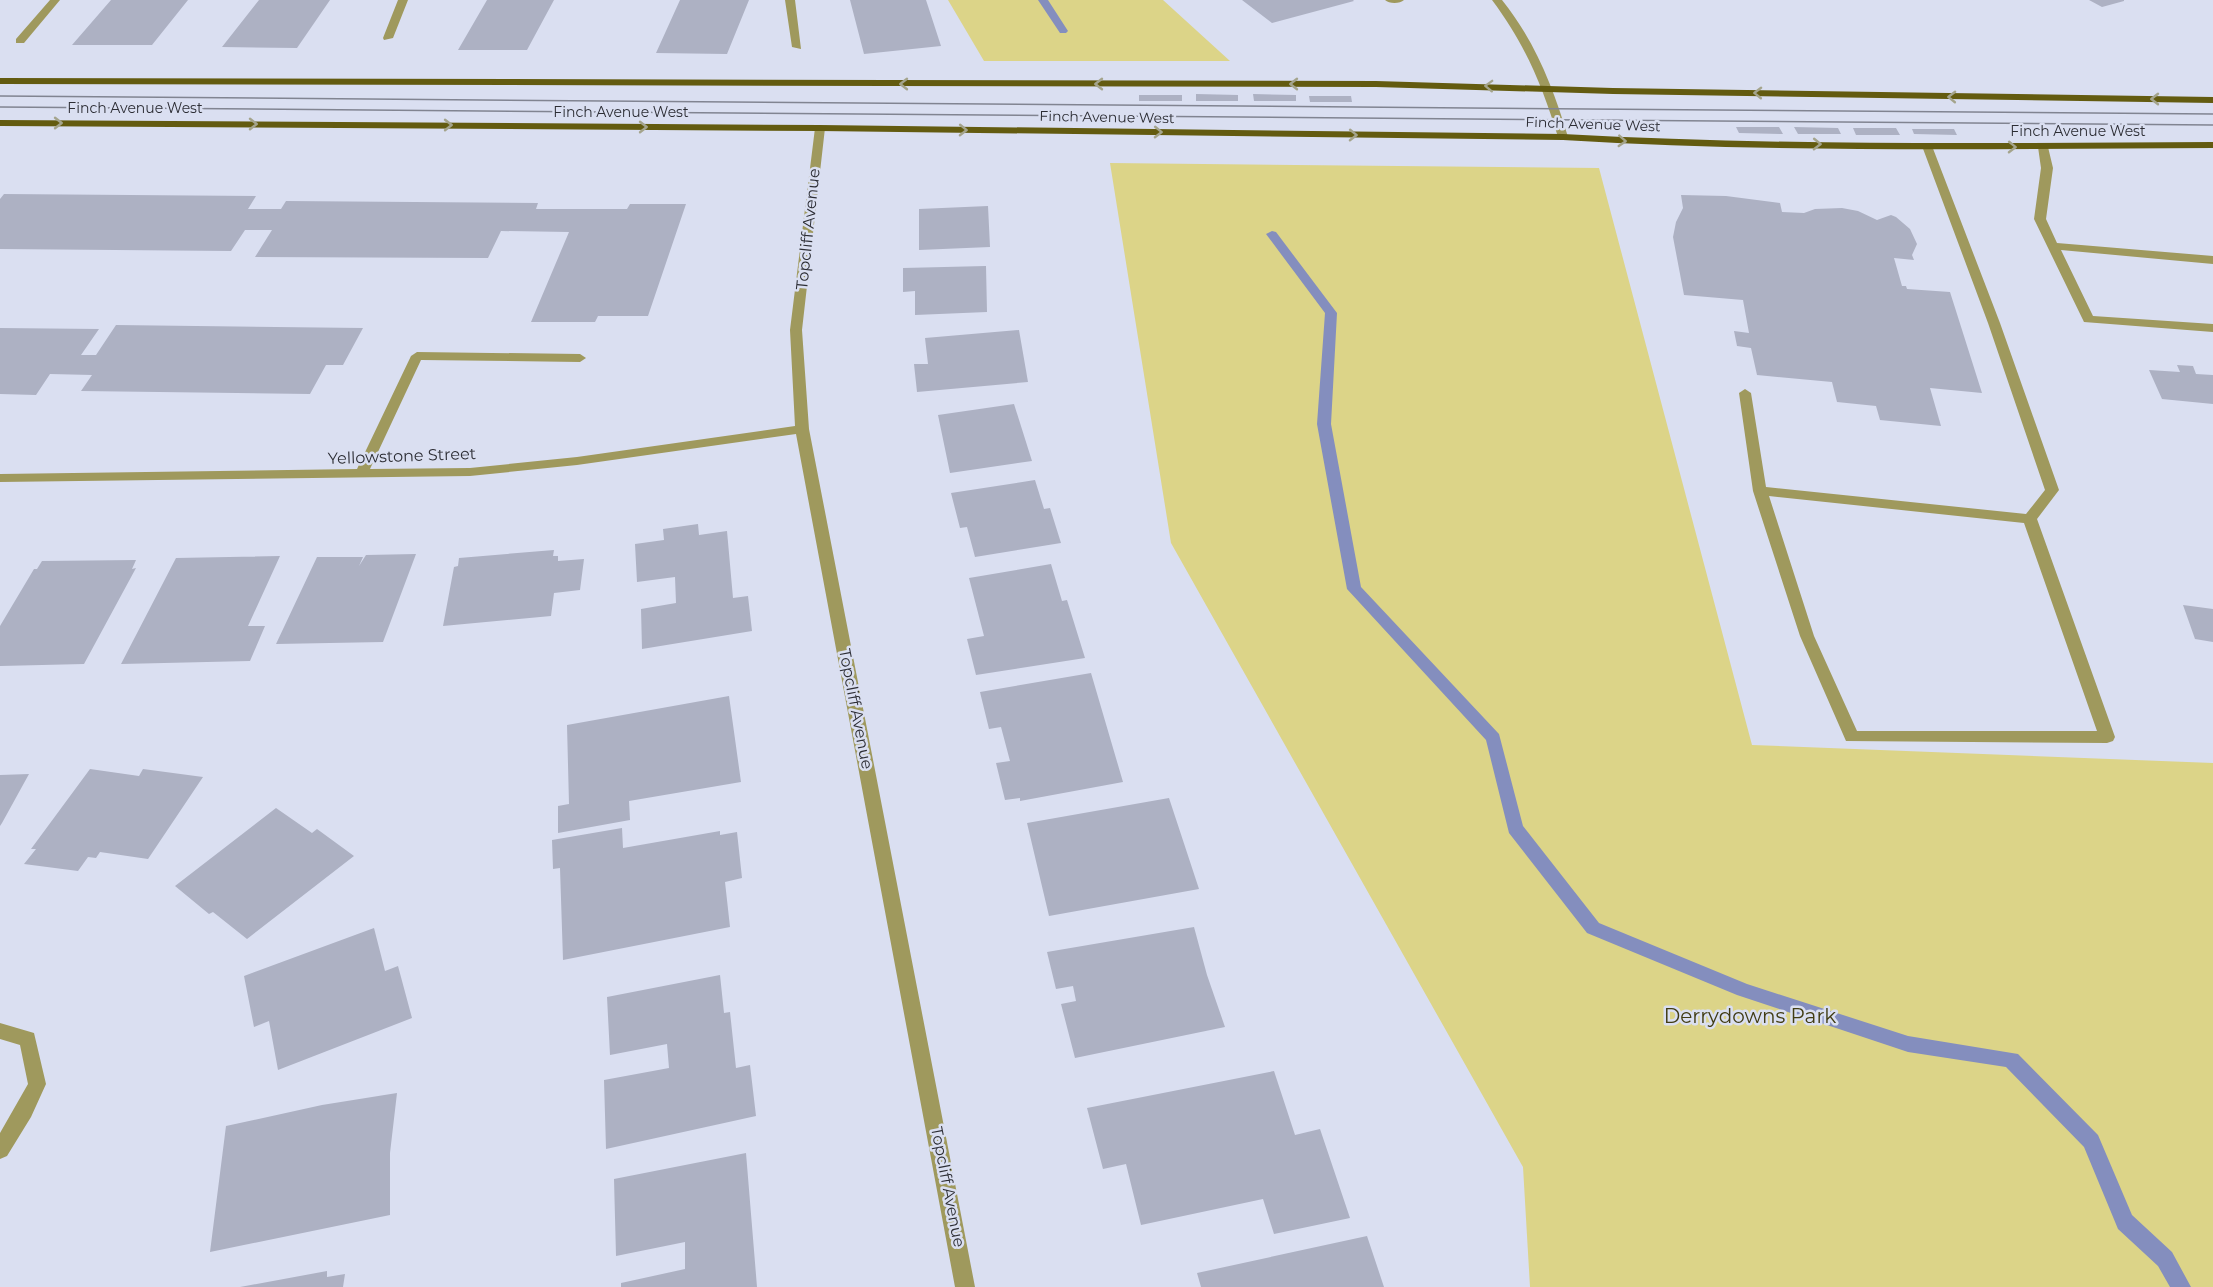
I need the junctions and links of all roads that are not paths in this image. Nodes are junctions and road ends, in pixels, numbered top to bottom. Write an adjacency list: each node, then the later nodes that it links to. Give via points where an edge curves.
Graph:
1 (55, 0): 8 (street)
2 (403, 0): 7 (street)
3 (790, 0): 9 (street)
4 (1390, 0): 5 (street)
5 (1399, 0)
6 (1497, 0): 11 (street, via 1513,18)
7 (388, 38)
8 (20, 41)
9 (797, 47)
10 (0, 81): 11 (main road, Finch Avenue West, one-way to 10, via 1364,84)
11 (1548, 88): 12 (main road, Finch Avenue West, one-way to 11); 15 (street)
12 (2213, 100)
13 (0, 123): 14 (main road, Finch Avenue West, one-way to 14)
14 (820, 128): 15 (main road, Finch Avenue West, one-way to 15); 24 (street, Topcliff Avenue, via 796,330)
15 (1563, 137): 17 (main road, Finch Avenue West, one-way to 17)
16 (2213, 145): 18 (main road, Finch Avenue West)
17 (1927, 146): 18 (main road, Finch Avenue West, one-way to 18); 28 (street, via 2052,490)
18 (2043, 147): 19 (street, via 2047,168 2040,219)
19 (2053, 246): 20 (street); 21 (street, via 2088,318)
20 (2213, 260)
21 (2213, 328)
22 (580, 358): 25 (street, via 417,356)
23 (1745, 393): 27 (street)
24 (802, 429): 25 (street, Yellowstone Street, via 470,472); 31 (street, Topcliff Avenue)
25 (361, 474): 26 (street, Yellowstone Street)
26 (0, 478)
27 (1760, 490): 28 (street); 28 (street, via 1807,636 1852,737 2107,737)
28 (2030, 519)
29 (0, 1030): 30 (street, via 28,1039 37,1084)
30 (0, 1150)
31 (964, 1287)

